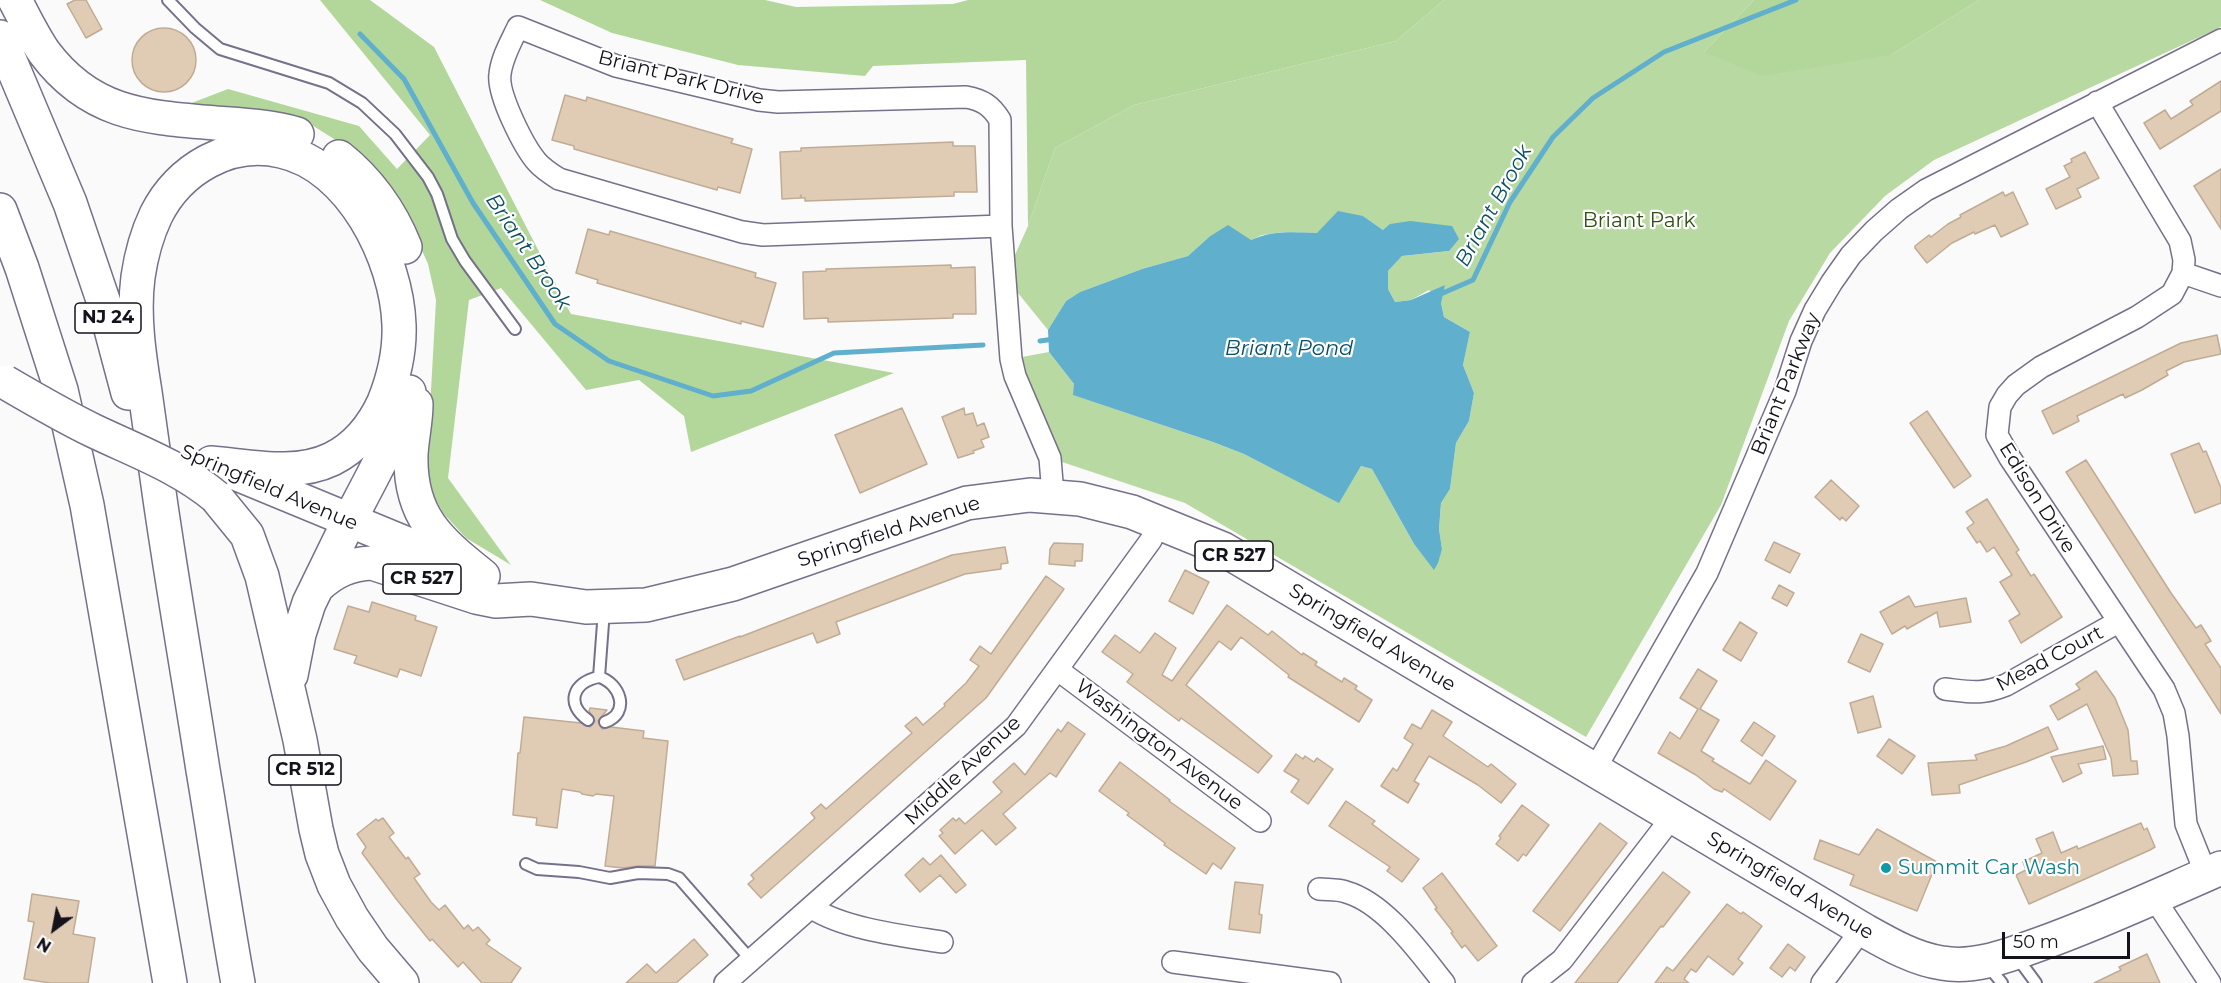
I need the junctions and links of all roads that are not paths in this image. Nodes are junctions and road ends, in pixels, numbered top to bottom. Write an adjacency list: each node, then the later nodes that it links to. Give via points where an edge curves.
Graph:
1 (15, 0): 11 (main road, via 57,68 74,84 111,107 161,118 295,133 346,162 382,202 408,256 418,301)
2 (168, 0): 10 (lane, via 220,49 329,83 362,103 395,134 428,177 452,239 465,261)
3 (0, 37): 17 (main road, NJ 24, via 70,203 104,303)
4 (2221, 40): 5 (street, Briant Parkway)
5 (2097, 102): 8 (street, via 2180,241); 29 (street, Briant Parkway, via 1926,190 1882,224 1851,255 1805,331 1785,391 1707,573)
6 (0, 210): 43 (main road, via 61,390 106,612)
7 (1001, 226): 7 (street, Briant Park Drive, via 1000,120 992,107 981,100 759,100 616,66 518,27 502,61 501,93 508,108 533,157 559,179 763,235); 14 (street, Briant Park Drive, via 1011,359 1050,458)
8 (2183, 273): 9 (street); 22 (street, Edison Drive, via 2172,294 2041,368 2016,385 2000,407 1997,435)
9 (2221, 286)
10 (515, 329)
11 (416, 369): 15 (main road, via 382,459); 18 (main road, via 411,454 418,503 447,547)
12 (2, 381): 13 (main road, Springfield Avenue / CR 527, bridge); 25 (main road, bridge, via 179,471 216,497 247,535 256,556)
13 (211, 462): 15 (main road, Springfield Avenue / CR 527); 17 (main road, via 286,469 308,468 331,460 365,434 379,413 396,367 396,297 390,270 369,225 326,173 283,151 242,149 202,164 172,190 156,214 147,238 138,281 137,327)
14 (1053, 495): 16 (main road, Springfield Avenue / CR 527); 21 (main road, Springfield Avenue / CR 527, via 1008,496 967,503 733,584 646,605)
15 (349, 521): 18 (main road, Springfield Avenue / CR 527); 19 (main road, CR 512)
16 (1159, 522): 23 (street, Middle Avenue, via 1151,540); 29 (main road, Springfield Avenue / CR 527, via 1223,549)
17 (166, 540): 44 (main road, NJ 24)
18 (483, 576): 20 (main road, Springfield Avenue / CR 527)
19 (318, 586): 20 (main road, Springfield Avenue / CR 527, via 338,571 372,563 476,597 496,601); 25 (main road, CR 512, via 299,634)
20 (531, 599): 21 (main road, Springfield Avenue / CR 527)
21 (604, 607): 24 (lane)
22 (2118, 622): 26 (street, Mead Court, via 2006,685 1974,693); 33 (street, Edison Drive, via 2164,689 2174,713 2186,824)
23 (1059, 670): 31 (street, Washington Avenue); 36 (street, Middle Avenue, via 1004,738)
24 (599, 677): 27 (lane, via 585,681 574,696 579,714); 28 (lane, via 612,684 621,700 615,716)
25 (288, 686): 45 (main road, CR 512, via 322,854 351,918)
26 (1945, 689)
27 (588, 720)
28 (605, 722)
29 (1595, 770): 30 (main road, Springfield Avenue / CR 527)
30 (1673, 816): 37 (main road, Springfield Avenue / CR 527); 49 (street, via 1562,960)
31 (1260, 821)
32 (526, 864): 39 (lane, via 537,869 610,878 638,873 679,878)
33 (2213, 871): 35 (main road, CR 527)
34 (1318, 889): 48 (street, via 1346,892 1375,906 1408,938)
35 (2154, 898): 41 (main road, CR 527); 52 (street)
36 (812, 908): 38 (street, via 832,918 888,933); 39 (street, Middle Avenue)
37 (1862, 929): 42 (main road, Springfield Avenue / CR 527); 50 (street)
38 (942, 942)
39 (751, 960): 46 (street, Middle Avenue)
40 (1173, 962): 47 (street)
41 (2000, 966): 42 (main road, CR 527, via 1972,964); 51 (lane)
42 (1942, 973)
43 (170, 983)
44 (238, 983)
45 (402, 983)
46 (725, 983)
47 (1330, 983)
48 (1444, 983)
49 (1533, 983)
50 (1822, 983)
51 (2036, 983)
52 (2210, 983)

